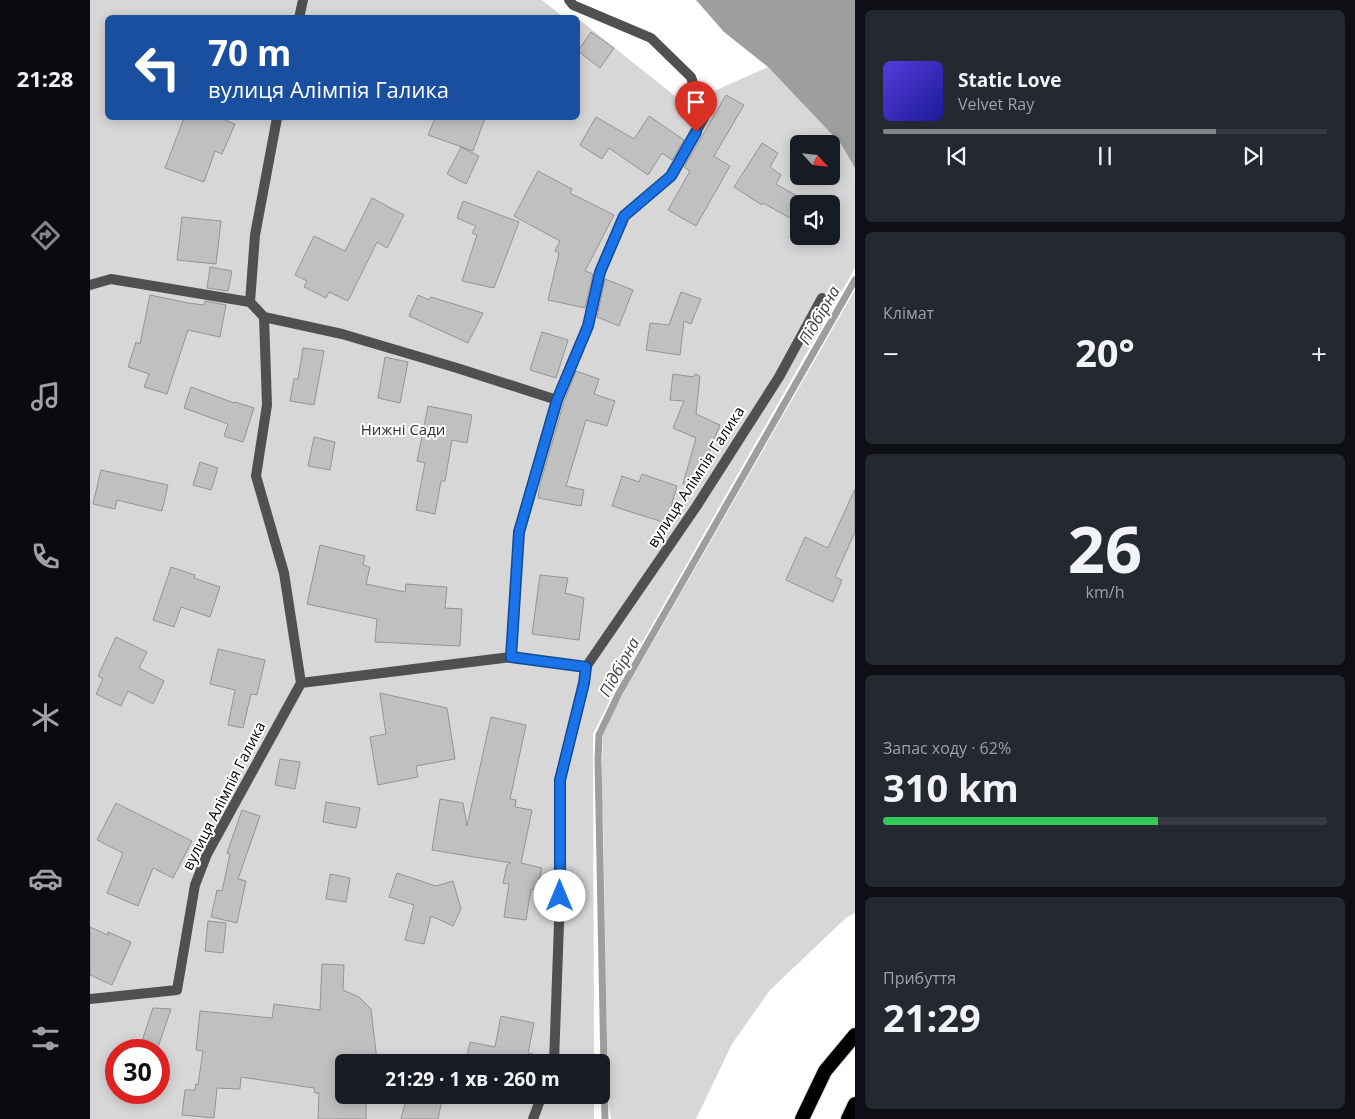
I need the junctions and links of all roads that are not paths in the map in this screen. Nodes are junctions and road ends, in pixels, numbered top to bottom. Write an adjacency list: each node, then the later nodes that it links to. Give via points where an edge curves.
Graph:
1 (303, 0): 3 (street)
2 (569, 0): 9 (street, via 573,5 651,38 691,77 704,118 671,176 624,216 600,272 588,326)
3 (300, 15)
4 (276, 120): 7 (street, via 255,235)
5 (90, 286): 7 (street, via 111,279)
6 (822, 298): 11 (street, вулиця Алімпія Галика, via 779,377 701,499)
7 (250, 302): 8 (street)
8 (264, 318): 9 (street, via 342,334); 12 (street, via 267,405 256,476 284,573)
9 (557, 400): 10 (street, via 519,532)
10 (511, 657): 11 (street); 12 (street)
11 (586, 667): 15 (street, вулиця Алімпія Галика, via 560,780)
12 (301, 683): 13 (street, вулиця Алімпія Галика, via 207,854 195,885 177,990)
13 (90, 998)
14 (855, 1035): 19 (highway, via 825,1071)
15 (554, 1054)
16 (539, 1104): 18 (street)
17 (855, 1104): 20 (highway)
18 (533, 1119)
19 (802, 1119)
20 (848, 1119)

